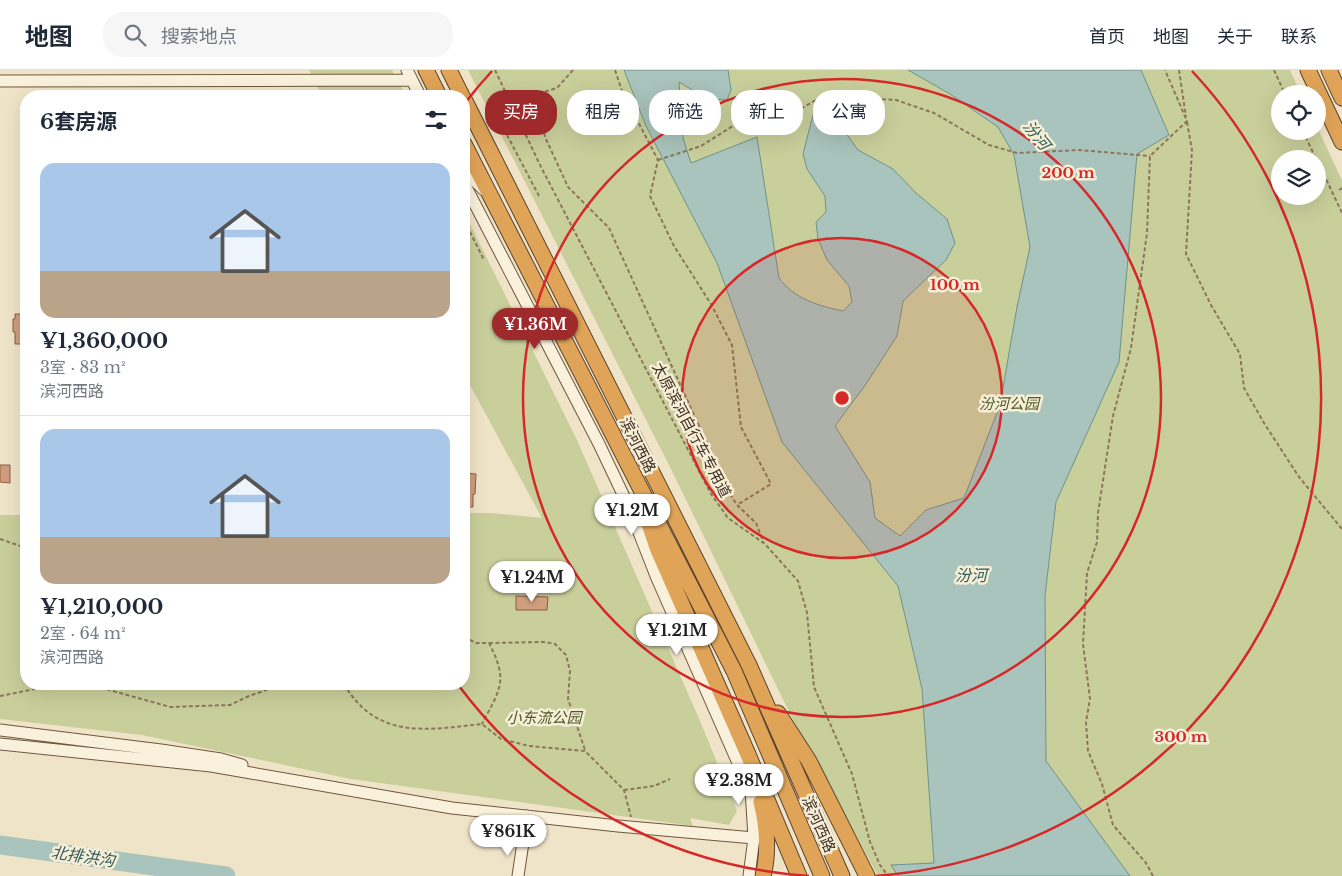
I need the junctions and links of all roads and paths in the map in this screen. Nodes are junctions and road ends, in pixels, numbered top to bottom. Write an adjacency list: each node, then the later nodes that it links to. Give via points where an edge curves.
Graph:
1 (426, 70): 15 (highway)
2 (449, 70): 16 (highway, 滨河西路)
3 (495, 70): 38 (path, 太原滨河自行车专用道, via 540,167 711,494 728,518)
4 (573, 70): 34 (path, via 557,88 537,94 545,137 568,187 609,228)
5 (615, 70): 24 (path, via 622,91)
6 (1166, 70): 19 (path)
7 (1178, 70): 19 (path)
8 (1274, 70): 13 (path)
9 (1308, 70): 21 (highway)
10 (1329, 70): 17 (highway)
11 (409, 75): 12 (main road); 14 (main road)
12 (0, 81)
13 (1281, 85)
14 (417, 90)
15 (436, 90)
16 (459, 90)
17 (1342, 98)
18 (470, 112): 43 (highway, 滨河西路)
19 (1187, 121): 23 (path); 36 (path, via 1192,150 1186,254 1240,354 1244,388 1299,477)
20 (507, 135): 28 (path)
21 (1342, 142)
22 (470, 156): 29 (highway, 滨河西路)
23 (1150, 156): 24 (path, via 1079,150 1017,153 989,145 934,113 896,100 823,96 781,120 744,120 701,146); 69 (path, via 1147,233 1131,348 1113,416 1098,513 1097,542 1087,573 1083,644 1090,699 1086,722 1088,751 1102,784 1113,826 1146,863)
24 (658, 160): 34 (path, via 650,196 674,246 712,304 732,345 740,428 771,484)
25 (470, 176): 29 (main road)
26 (1326, 179): 30 (path)
27 (470, 195): 35 (main road)
28 (538, 196)
29 (492, 198): 33 (highway, 滨河西路)
30 (1342, 213)
31 (470, 232): 32 (path)
32 (484, 260)
33 (628, 461): 40 (highway); 66 (highway, 滨河西路, via 734,671)
34 (737, 505): 38 (path, via 756,523)
35 (629, 507): 40 (main road); 57 (main road)
36 (1342, 529)
37 (0, 539): 39 (path)
38 (765, 544): 68 (path, 太原滨河自行车专用道, via 798,581 807,613 814,687 852,774 870,842)
39 (20, 546)
40 (658, 550): 53 (highway)
41 (470, 640): 42 (path)
42 (489, 642): 49 (path, via 500,671 499,687); 52 (path, via 544,642 555,644 566,654 570,671 568,699)
43 (748, 665): 61 (highway, 滨河西路); 67 (highway, via 809,761)
44 (30, 690): 48 (path)
45 (109, 690): 46 (path, via 179,707 230,705)
46 (266, 690)
47 (348, 690): 49 (path, via 362,708 396,726 424,729)
48 (0, 696)
49 (482, 724): 52 (path, via 501,739 529,746)
50 (0, 730): 55 (main road, via 221,759)
51 (0, 744): 55 (main road, via 211,766)
52 (586, 751): 56 (path)
53 (747, 752): 57 (main road); 64 (highway, via 764,814 767,860); 65 (highway)
54 (670, 779): 56 (path, via 654,786)
55 (306, 783): 58 (main road, via 452,808)
56 (624, 790): 59 (path)
57 (752, 795): 60 (main road)
58 (527, 816): 60 (main road); 62 (main road)
59 (631, 817)
60 (754, 838): 63 (main road)
61 (841, 874)
62 (518, 876)
63 (749, 876)
64 (763, 876)
65 (799, 876)
66 (822, 876)
67 (868, 876)
68 (888, 876)
69 (1153, 876)

